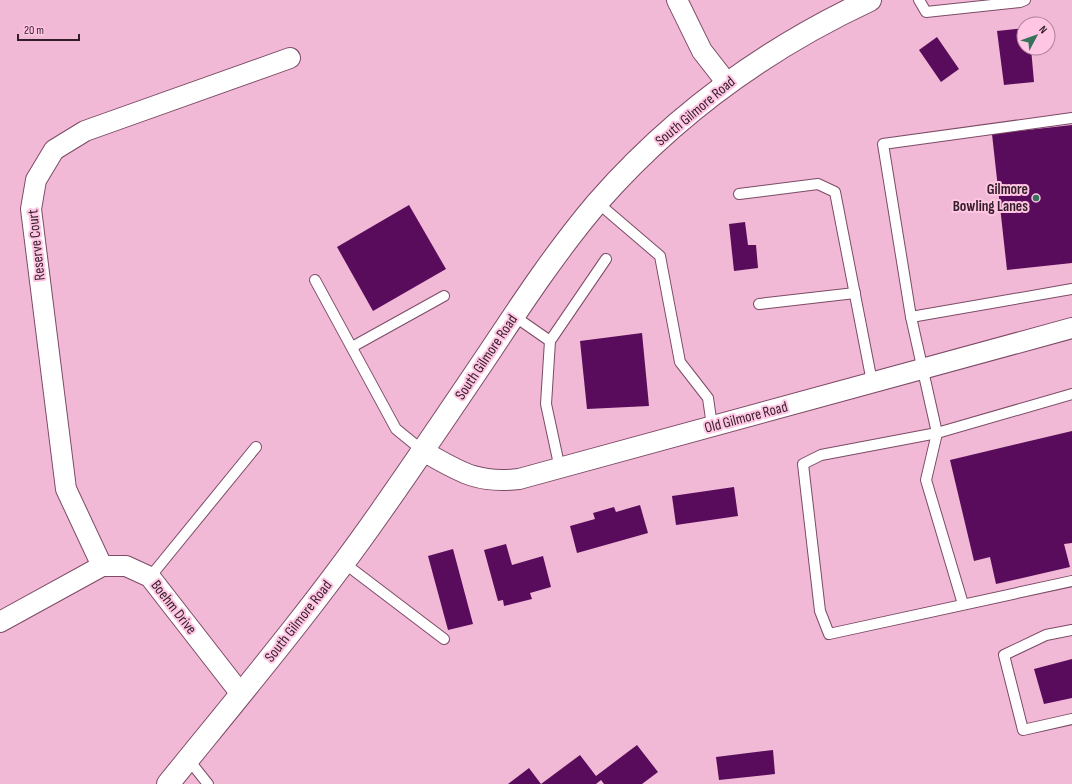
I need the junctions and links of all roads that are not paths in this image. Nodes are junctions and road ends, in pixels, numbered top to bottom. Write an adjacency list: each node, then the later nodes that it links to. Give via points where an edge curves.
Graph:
1 (677, 0): 6 (street, via 702,51)
2 (870, 0): 6 (main road, South Gilmore Road, via 794,39)
3 (919, 0): 4 (lane, via 926,12)
4 (1022, 1)
5 (290, 58): 30 (street, Reserve Court, via 85,131 54,150 36,180 31,209 66,489)
6 (727, 83): 9 (main road, South Gilmore Road, via 662,136)
7 (1072, 118): 17 (lane, via 883,144)
8 (739, 194): 13 (lane, via 818,184 836,192)
9 (598, 203): 16 (main road, South Gilmore Road, via 540,277); 24 (lane, via 660,256 680,362 708,398)
10 (606, 259): 19 (lane)
11 (315, 280): 20 (lane)
12 (1072, 288): 17 (lane)
13 (855, 293): 15 (lane); 22 (lane)
14 (444, 296): 20 (lane)
15 (759, 304)
16 (514, 316): 19 (lane); 27 (main road, South Gilmore Road)
17 (911, 317): 21 (lane)
18 (1072, 328): 21 (street, Old Gilmore Road)
19 (550, 341): 28 (lane, via 546,404)
20 (352, 347): 27 (lane, via 396,429)
21 (923, 368): 22 (street, Old Gilmore Road); 25 (lane)
22 (872, 382): 24 (street, Old Gilmore Road)
23 (1072, 394): 25 (lane)
24 (712, 426): 28 (street, Old Gilmore Road)
25 (937, 433): 33 (lane, via 926,480); 33 (lane, via 820,455 803,464 820,611 830,634)
26 (256, 447): 31 (lane)
27 (423, 451): 28 (street, Old Gilmore Road, via 461,472 498,482 519,480); 29 (main road, South Gilmore Road)
28 (560, 469)
29 (344, 563): 36 (lane); 37 (main road, South Gilmore Road)
30 (102, 566): 31 (street, Boehm Drive, via 126,566); 34 (street, Boehm Drive)
31 (150, 577): 37 (street, Boehm Drive)
32 (1072, 580): 33 (lane)
33 (962, 604)
34 (0, 622)
35 (1072, 630): 38 (lane, via 1046,635 1004,655 1023,730)
36 (444, 639)
37 (241, 694): 39 (main road, South Gilmore Road)
38 (1072, 719)
39 (188, 759): 40 (main road, South Gilmore Road); 41 (lane)
40 (168, 784)
41 (208, 784)

